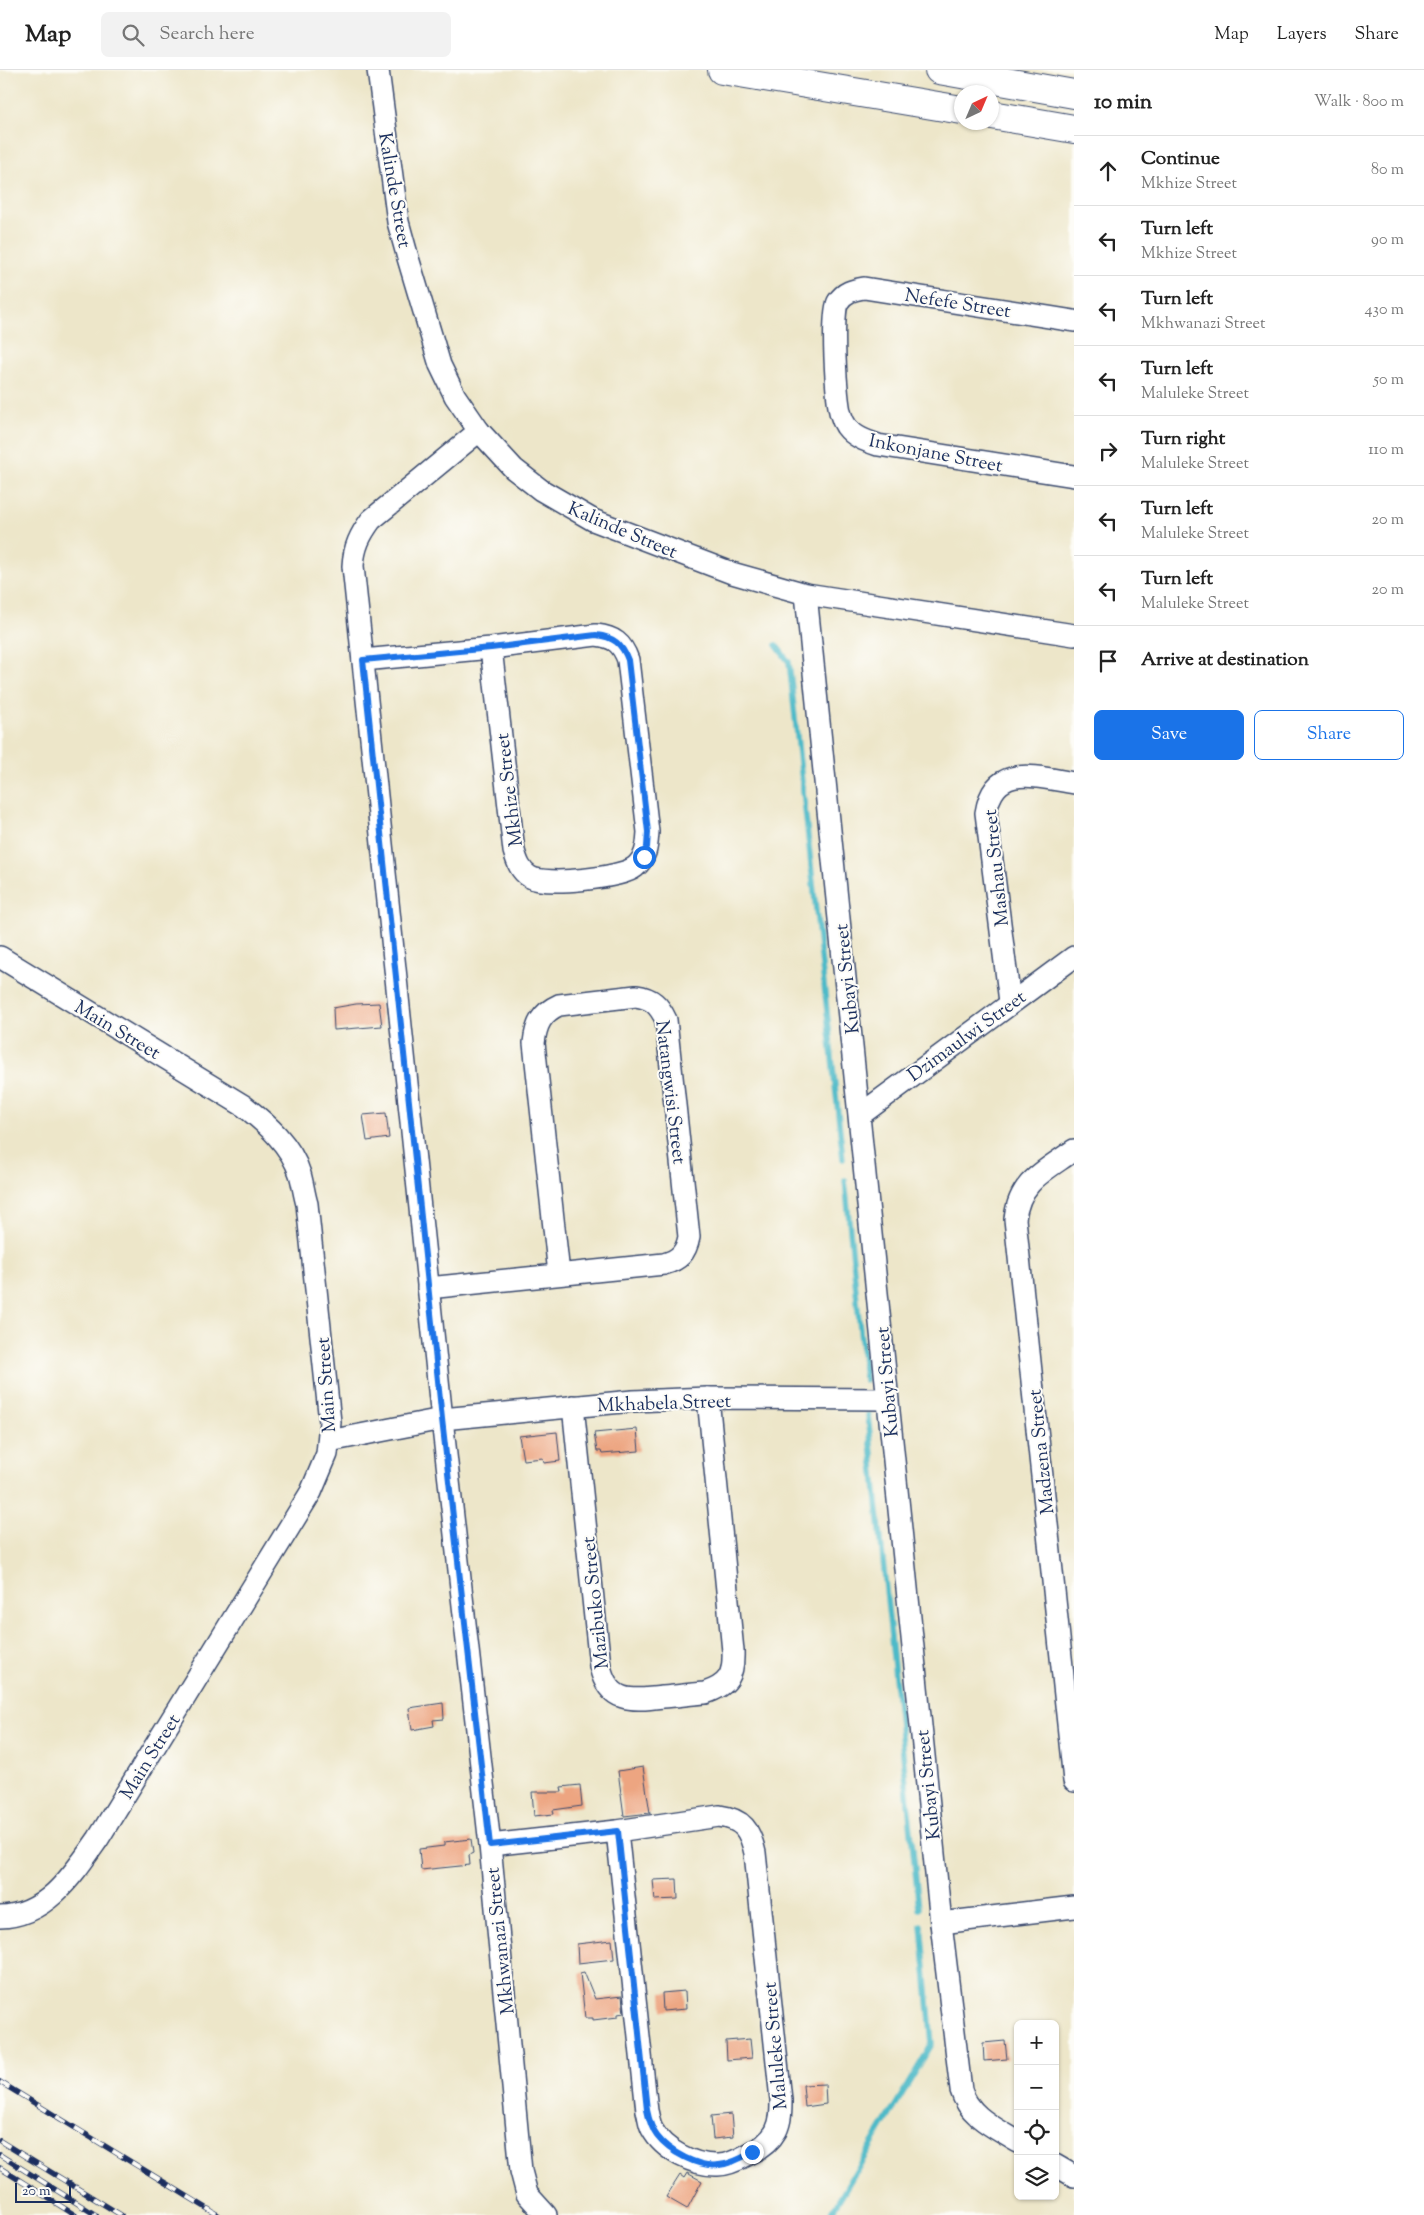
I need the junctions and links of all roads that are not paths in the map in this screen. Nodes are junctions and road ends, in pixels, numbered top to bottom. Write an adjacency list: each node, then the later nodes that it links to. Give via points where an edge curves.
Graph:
1 (378, 70): 10 (street, Kalinde Street, via 396,213 408,258 440,365 455,396)
2 (722, 70): 5 (main road)
3 (939, 70): 4 (main road)
4 (1074, 94)
5 (954, 109)
6 (999, 116): 7 (main road)
7 (1074, 129)
8 (843, 295): 9 (street, Nefefe Street, via 858,289 878,290); 11 (street, Inkonjane Street, via 837,303 834,322 839,402 840,415 853,434 878,445)
9 (1074, 321)
10 (479, 431): 12 (street, Kalinde Street, via 514,470 593,520 741,576); 15 (street, Mkhwanazi Street, via 382,509 360,534 353,566)
11 (1074, 476)
12 (806, 594): 13 (street, Kalinde Street); 20 (street, Kubayi Street)
13 (1074, 635)
14 (491, 648): 14 (street, Mkhize Street, via 596,635 618,641 624,650 628,660 648,832 644,857 636,866 614,875 549,881 530,876 522,870 514,851); 15 (street, Mkhize Street)
15 (363, 660): 23 (street, Mkhwanazi Street)
16 (1074, 783): 19 (street, Mashau Street, via 1017,776 1005,779 994,789 988,801 986,813)
17 (0, 957): 28 (street, Main Street, via 244,1106 269,1125 285,1146 300,1172 307,1204 328,1383)
18 (1074, 957): 19 (street, Dzimaulwi Street)
19 (1010, 1002): 20 (street, Dzimaulwi Street)
20 (860, 1115): 25 (street, Kubayi Street)
21 (1074, 1150): 29 (street, Madzena Street, via 1023,1190 1015,1219)
22 (559, 1274): 22 (street, Natangwisi Street, via 664,1264 679,1258 687,1246 689,1237 666,1020 656,1003 647,998 636,996 559,1005 549,1010 536,1028 534,1043); 23 (street, Natangwisi Street)
23 (428, 1288): 27 (street, Mkhwanazi Street)
24 (708, 1398): 25 (street, Mkhabela Street); 26 (street, Mkhabela Street); 26 (street, Mazibuko Street, via 733,1670 724,1685 705,1693 636,1700 620,1697 603,1680)
25 (887, 1399): 34 (street, Kubayi Street)
26 (573, 1406): 27 (street, Mkhabela Street)
27 (442, 1419): 28 (street, Mkhabela Street); 31 (street, Mkhwanazi Street)
28 (329, 1440): 33 (street, Main Street, via 311,1492 86,1856 57,1892 37,1906 14,1916)
29 (1074, 1780)
30 (618, 1831): 30 (street, Maluleke Street, via 719,1816 732,1817 742,1824 753,1842 781,2100 780,2118 767,2142 735,2161 718,2166 701,2164 670,2148 651,2128); 31 (street, Maluleke Street)
31 (490, 1845): 38 (street, Mkhwanazi Street, via 521,2171 527,2194)
32 (1074, 1907): 34 (street)
33 (0, 1917)
34 (941, 1922): 35 (street, Kubayi Street, via 964,2101 974,2114)
35 (1014, 2139)
36 (1059, 2167): 37 (street)
37 (1074, 2176)
38 (546, 2215)

